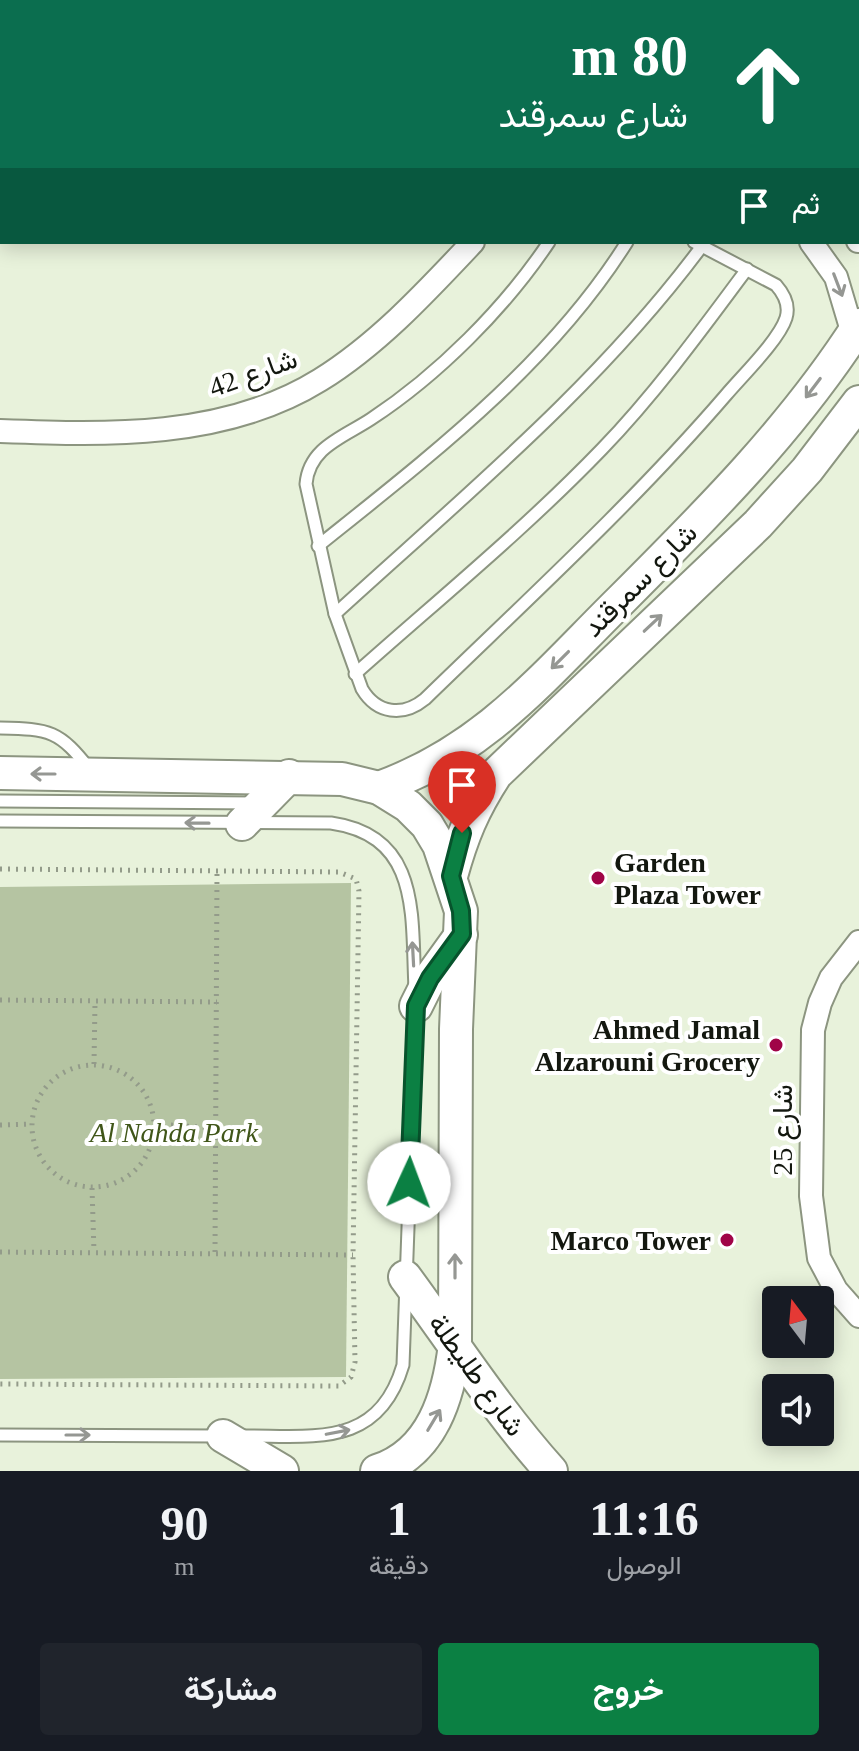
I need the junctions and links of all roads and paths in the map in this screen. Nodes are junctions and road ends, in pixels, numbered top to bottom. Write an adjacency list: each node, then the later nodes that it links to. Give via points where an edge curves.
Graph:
1 (471, 244): 9 (street, شارع 42, via 356,355 277,402 224,418 121,434)
2 (547, 244): 10 (lane, via 501,304 412,389 316,455 306,484)
3 (626, 244): 10 (lane, via 592,293 535,357 434,451)
4 (698, 244): 6 (lane); 11 (lane, via 651,312 591,377)
5 (813, 244): 7 (street, one-way to 7, via 836,277)
6 (747, 269): 12 (lane, via 668,374 602,449); 12 (lane, via 783,292 786,321 656,475 415,707 379,707 368,700)
7 (856, 330): 17 (street, شارع سمرقند, one-way to 17, via 745,474 505,715 446,758)
8 (859, 402): 23 (street, شارع سمرقند, one-way to 8, via 462,833 496,774 758,524)
9 (0, 431)
10 (318, 546): 11 (lane)
11 (335, 614): 12 (lane)
12 (355, 674)
13 (0, 728): 15 (lane, via 38,729 59,737)
14 (0, 773): 15 (street, one-way to 14)
15 (93, 774): 16 (street)
16 (289, 776): 17 (street, via 342,779); 19 (street)
17 (379, 788): 23 (street, via 427,825)
18 (0, 801): 19 (lane)
19 (252, 813): 20 (lane, one-way to 20); 29 (lane, one-way to 19, via 408,885 392,854 365,832 348,826)
20 (0, 821)
21 (0, 869): 22 (path)
22 (217, 873): 28 (path); 39 (path, via 339,872 351,875 359,885)
23 (451, 876): 24 (street)
24 (462, 934): 29 (street); 42 (street, one-way to 24, via 456,1029)
25 (859, 942): 41 (street, شارع 25, via 831,978 813,1030 811,1196 819,1258 836,1290)
26 (0, 1000): 27 (path)
27 (95, 1002): 28 (path); 30 (path)
28 (217, 1002): 34 (path)
29 (416, 1006): 40 (lane)
30 (94, 1064): 31 (path, via 57,1075 35,1105); 32 (path, via 124,1072 136,1082)
31 (31, 1124): 33 (path); 35 (path, via 42,1161 55,1175)
32 (155, 1124): 34 (path); 35 (path, via 150,1148 137,1169 108,1186)
33 (0, 1125)
34 (214, 1128): 38 (path)
35 (92, 1188): 37 (path)
36 (0, 1252): 37 (path)
37 (94, 1252): 38 (path)
38 (215, 1252): 39 (path)
39 (353, 1255): 43 (path, via 354,1370 339,1386)
40 (405, 1277): 42 (street, شارع طليطلة); 45 (lane, one-way to 40, via 327,1435 368,1421 397,1387 403,1365)
41 (859, 1316)
42 (455, 1344): 47 (street, one-way to 42, via 416,1447 438,1417); 48 (street, شارع طليطلة)
43 (0, 1384)
44 (0, 1435): 45 (lane, one-way to 45)
45 (223, 1436): 46 (street)
46 (282, 1471)
47 (377, 1471)
48 (551, 1471)

